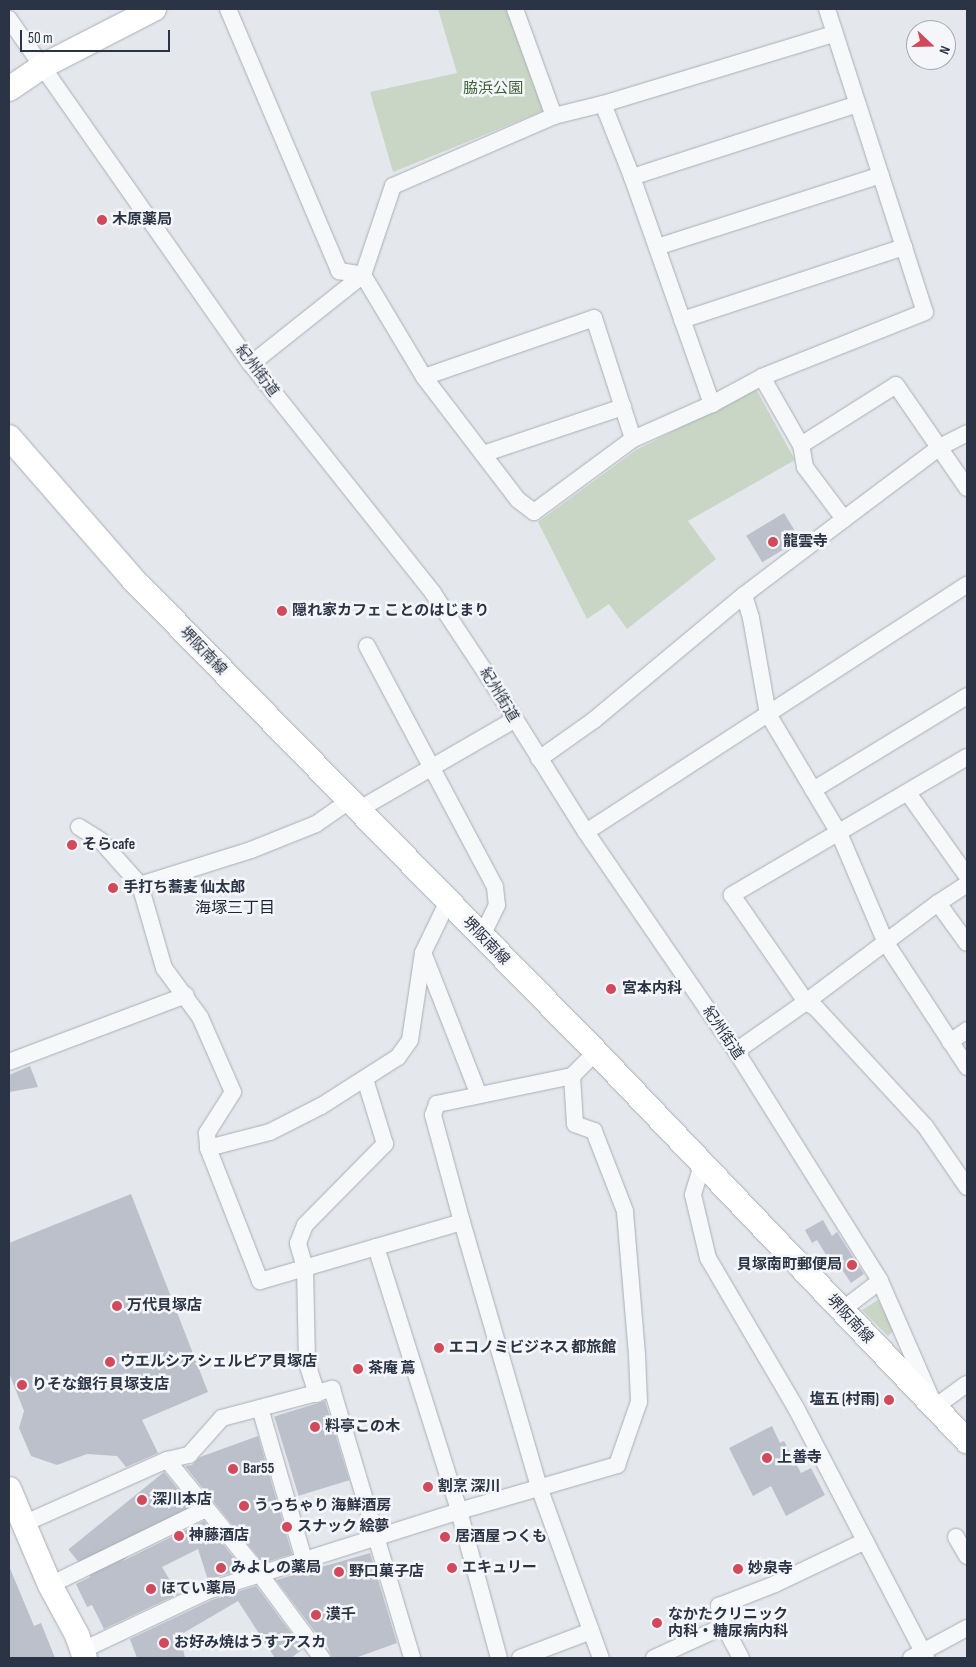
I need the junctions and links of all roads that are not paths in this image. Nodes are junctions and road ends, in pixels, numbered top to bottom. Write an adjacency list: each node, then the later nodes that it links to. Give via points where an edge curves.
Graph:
1 (154, 9): 7 (main road)
2 (228, 9): 16 (street, via 339,271)
3 (515, 9): 11 (street)
4 (827, 9): 6 (street)
5 (9, 19): 7 (street, 紀州街道)
6 (834, 34): 9 (street); 10 (street)
7 (43, 66): 8 (main road); 18 (street, 紀州街道)
8 (9, 89)
9 (603, 104): 11 (street); 13 (street)
10 (858, 104): 12 (street); 13 (street)
11 (554, 116): 16 (street, via 393,186)
12 (881, 174): 14 (street); 15 (street)
13 (632, 177): 14 (street)
14 (656, 247): 17 (street)
15 (904, 247): 17 (street); 20 (street, via 925,312)
16 (363, 275): 18 (street); 19 (street)
17 (682, 320): 21 (street)
18 (251, 364): 36 (street, 紀州街道, via 433,593)
19 (424, 377): 22 (street, via 594,318); 28 (street)
20 (762, 377): 21 (street); 26 (street)
21 (712, 404): 25 (street)
22 (623, 407): 25 (street); 28 (street)
23 (967, 432): 27 (street)
24 (9, 437): 42 (main road, 堺阪南線, via 131,577)
25 (633, 439): 28 (street, via 534,512 518,500)
26 (801, 446): 27 (street, via 896,385); 30 (street, via 805,467)
27 (940, 446): 29 (street); 30 (street)
28 (483, 454)
29 (967, 488)
30 (844, 519): 32 (street)
31 (967, 585): 35 (street)
32 (744, 595): 35 (street); 38 (street, via 594,720)
33 (367, 646): 39 (street)
34 (967, 696): 40 (street)
35 (768, 714): 40 (street); 44 (street)
36 (514, 720): 38 (street, 紀州街道); 39 (street)
37 (967, 757): 41 (street)
38 (539, 759): 44 (street, 紀州街道)
39 (432, 768): 42 (street); 51 (street, via 496,887 497,905)
40 (814, 790): 45 (street)
41 (908, 792): 45 (street); 46 (street)
42 (354, 806): 47 (street, via 251,850); 49 (main road, 堺阪南線)
43 (80, 826): 47 (street, via 101,841)
44 (586, 832): 59 (street, 紀州街道)
45 (839, 833): 52 (street); 56 (street, via 732,895)
46 (967, 876)
47 (140, 884): 55 (street, via 164,968)
48 (967, 884): 50 (street)
49 (448, 901): 51 (main road, 堺阪南線); 54 (street)
50 (938, 902): 52 (street); 53 (street)
51 (482, 936): 60 (main road, 堺阪南線)
52 (886, 943): 56 (street); 58 (street)
53 (967, 943)
54 (423, 953): 64 (street, via 410,1040 398,1057); 65 (street)
55 (186, 995): 61 (street); 66 (street, via 200,1016 233,1092 207,1133)
56 (806, 1002): 59 (street); 68 (street, via 816,1008 925,1126)
57 (967, 1030): 58 (street)
58 (950, 1042): 62 (street)
59 (736, 1051): 72 (street, 紀州街道)
60 (596, 1052): 63 (street); 67 (main road, 堺阪南線)
61 (9, 1062)
62 (967, 1067)
63 (572, 1076): 65 (street); 80 (street, via 575,1124 594,1131 625,1211 639,1402 617,1465)
64 (365, 1079): 66 (street, via 270,1132); 71 (street, via 385,1144 305,1226 298,1243)
65 (479, 1095): 69 (street, via 437,1104 433,1115)
66 (208, 1148): 71 (street, via 260,1281)
67 (702, 1165): 73 (main road, 堺阪南線); 87 (street, via 694,1195 708,1258 796,1408)
68 (967, 1187)
69 (462, 1222): 70 (street); 80 (street)
70 (376, 1247): 71 (street); 83 (street)
71 (305, 1268): 75 (street, via 307,1363)
72 (880, 1281): 73 (street); 76 (street, 紀州街道)
73 (842, 1310): 76 (main road, 堺阪南線)
74 (967, 1384): 76 (street)
75 (317, 1394): 77 (street); 85 (street, via 332,1389)
76 (935, 1407): 78 (main road, 堺阪南線)
77 (260, 1408): 79 (street, via 222,1418 190,1456); 89 (street)
78 (967, 1441)
79 (166, 1460): 82 (street); 84 (street)
80 (539, 1487): 83 (street); 94 (street)
81 (9, 1489): 84 (main road)
82 (206, 1509): 90 (street); 91 (street)
83 (459, 1511): 85 (street); 99 (street)
84 (23, 1524): 91 (main road)
85 (376, 1536): 89 (street); 98 (street)
86 (956, 1537): 88 (street)
87 (865, 1541): 92 (street, via 775,1584 719,1606); 96 (street)
88 (967, 1556)
89 (304, 1559): 90 (street)
90 (259, 1573): 95 (street, via 206,1591); 97 (street)
91 (50, 1585): 95 (main road)
92 (724, 1626): 102 (street); 103 (street)
93 (967, 1628): 96 (street)
94 (592, 1631): 100 (street); 101 (street)
95 (84, 1654)
96 (920, 1656)
97 (322, 1658)
98 (412, 1658)
99 (499, 1658)
100 (520, 1658)
101 (601, 1658)
102 (654, 1658)
103 (741, 1658)

